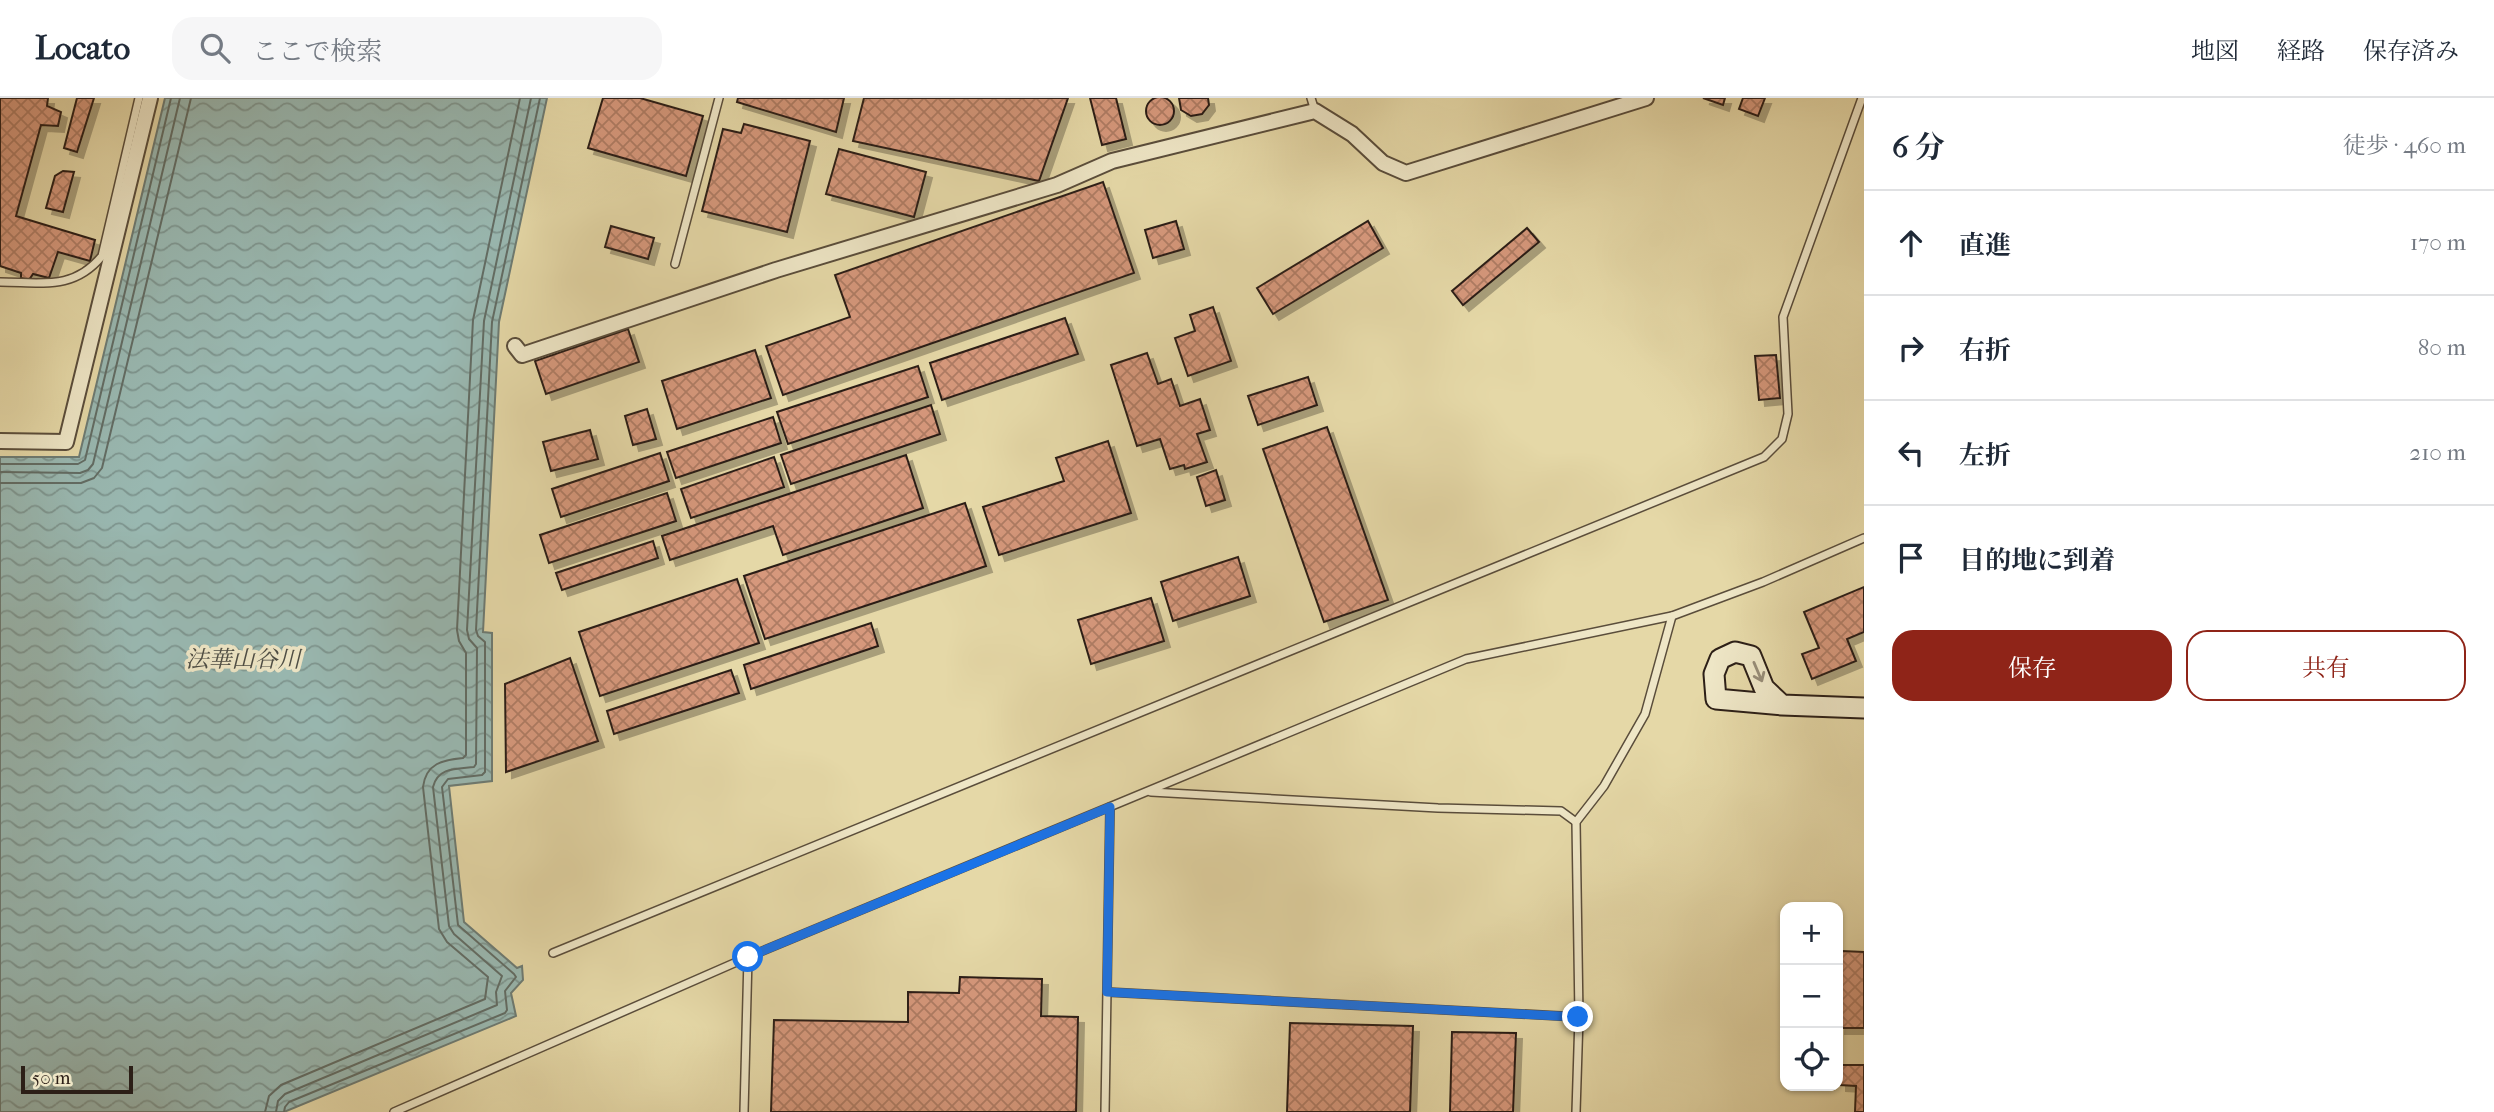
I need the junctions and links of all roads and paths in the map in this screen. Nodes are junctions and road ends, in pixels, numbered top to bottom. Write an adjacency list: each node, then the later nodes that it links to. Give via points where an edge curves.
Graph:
1 (139, 98): 8 (lane, via 102,256 80,277 61,283)
2 (150, 98): 10 (street, via 66,442)
3 (719, 98): 7 (lane)
4 (1646, 98): 6 (street, via 1406,173 1383,163)
5 (1862, 98): 18 (lane, via 1783,317 1788,414 1782,439 1765,457)
6 (1313, 104): 9 (street, via 1112,161 1057,185 776,270 522,355)
7 (675, 264)
8 (0, 282)
9 (515, 345)
10 (0, 441)
11 (1864, 538): 12 (lane)
12 (1672, 616): 15 (lane, via 1466,659); 17 (lane, via 1645,714 1604,786)
13 (1782, 705): 13 (street, one-way to 13, via 1716,699 1714,674 1720,659 1735,652 1751,656 1765,688); 14 (street)
14 (1864, 708)
15 (1147, 792): 16 (lane); 17 (lane, via 1562,811)
16 (1110, 807): 19 (lane); 20 (lane)
17 (1576, 822): 21 (lane)
18 (553, 953)
19 (748, 957): 22 (lane); 23 (lane)
20 (1107, 992): 21 (lane); 24 (lane)
21 (1578, 1017): 25 (lane)
22 (394, 1112)
23 (744, 1112)
24 (1105, 1112)
25 (1576, 1112)

